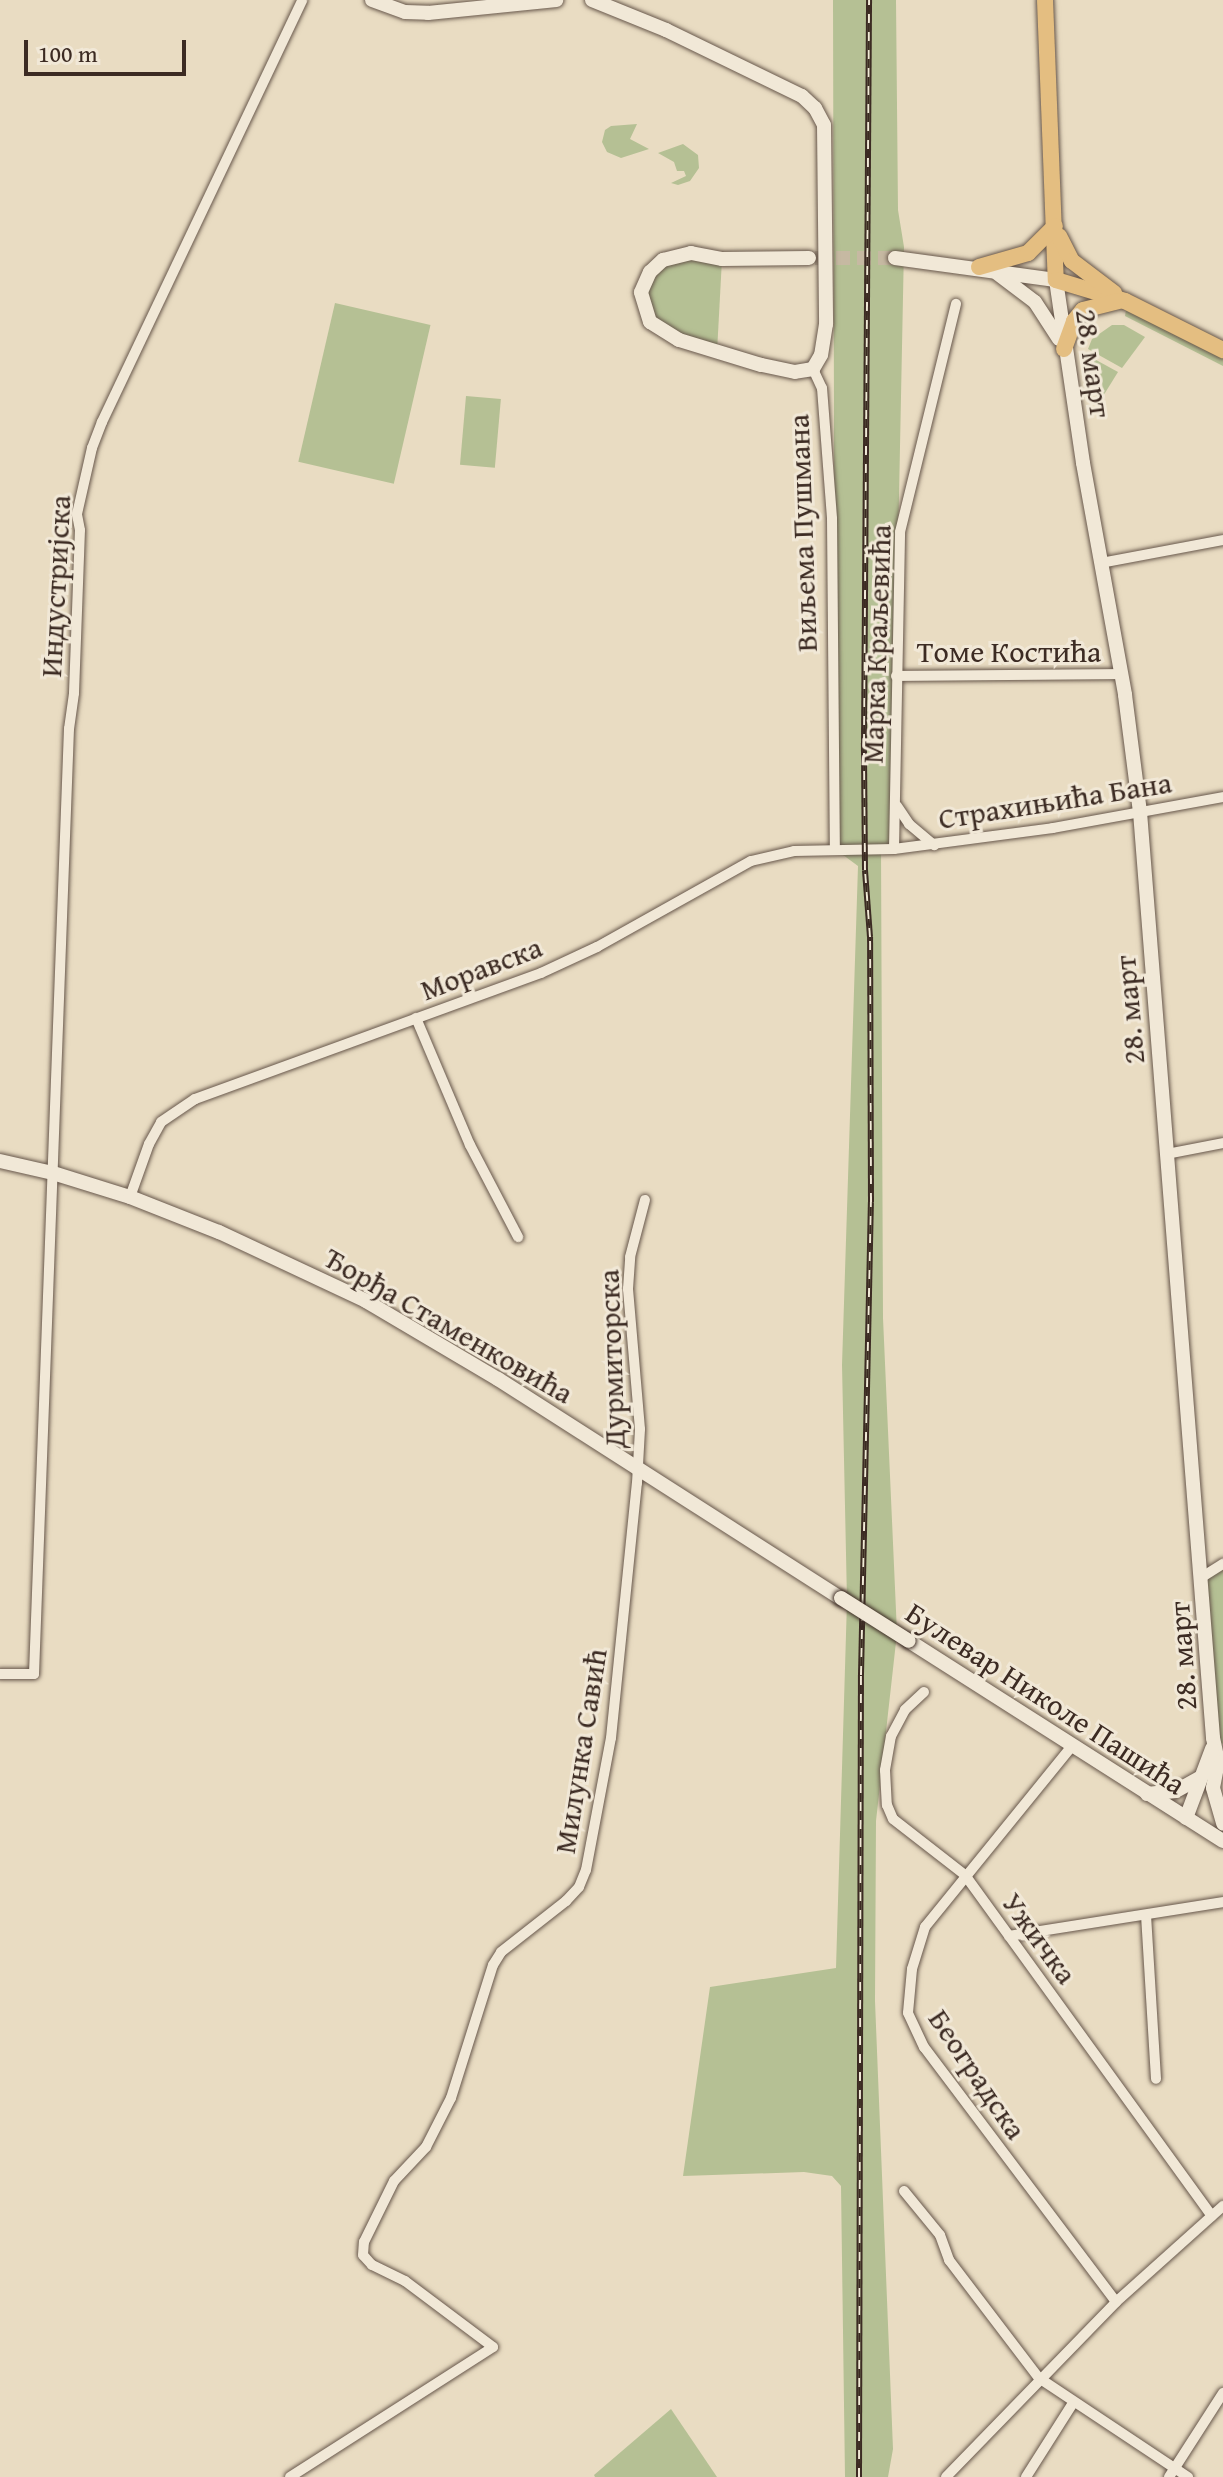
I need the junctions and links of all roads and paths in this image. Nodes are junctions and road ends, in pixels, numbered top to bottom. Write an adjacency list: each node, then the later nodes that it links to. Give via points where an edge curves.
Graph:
1 (302, 0): 30 (street, Индустријска, via 102,422 80,501)
2 (372, 0): 3 (street, via 405,12 428,13)
3 (556, 0)
4 (592, 0): 15 (street, via 802,96 822,117 824,344)
5 (1045, 0): 6 (main road)
6 (1055, 226): 9 (main road, via 1028,253); 10 (main road); 11 (main road, via 1072,261)
7 (809, 258): 15 (street, Виљема Пушмана, via 677,255 650,272 641,292 650,322 668,335 761,365 795,372)
8 (895, 258): 9 (street)
9 (979, 267): 10 (street); 13 (street, via 1007,277 1035,302)
10 (1056, 280): 11 (main road); 13 (street, 28. март)
11 (1125, 301): 13 (main road, via 1083,310); 14 (main road)
12 (956, 304): 19 (street, Марка Краљевића, via 900,532)
13 (1064, 349): 17 (street, 28. март)
14 (1223, 350)
15 (813, 369): 24 (street, Виљема Пушмана, via 822,388 832,519)
16 (1223, 540): 17 (street)
17 (1101, 563): 18 (street, 28. март)
18 (1122, 674): 19 (street, Томе Костића); 22 (street, 28. март)
19 (896, 676): 21 (street, Марка Краљевића)
20 (1223, 797): 22 (street, Страхињића Бана)
21 (895, 800): 23 (street, via 902,816); 25 (street, Марка Краљевића)
22 (1140, 812): 23 (street, Страхињића Бана); 28 (street, 28. март)
23 (934, 845): 25 (street, Страхињића Бана)
24 (835, 849): 25 (street, Моравска); 26 (street, Моравска, via 751,861 597,947)
25 (894, 849)
26 (416, 1018): 31 (street, Моравска, via 195,1099 161,1122); 33 (street, via 470,1145)
27 (1223, 1143): 28 (street)
28 (1167, 1154): 36 (street, 28. март)
29 (0, 1161): 30 (street, Ђорђа Стаменковића)
30 (53, 1173): 31 (street, Ђорђа Стаменковића); 38 (street, Индустријска, via 34,1674)
31 (130, 1197): 34 (street, Ђорђа Стаменковића, via 366,1301)
32 (645, 1200): 34 (street, Дурмиторска, via 630,1257 628,1289 640,1429)
33 (518, 1237)
34 (638, 1469): 37 (street, Ђорђа Стаменковића); 61 (street, Милунка Савић, via 611,1738 586,1870 566,1901 501,1952 493,1965 451,2098 426,2147 394,2181 364,2242 363,2255 372,2265 405,2281 493,2347)
35 (1223, 1564): 36 (street)
36 (1202, 1577): 40 (street, 28. март)
37 (841, 1598): 41 (street, Булевар Николе Пашића, bridge)
38 (0, 1674)
39 (924, 1692): 48 (street, Ужичка, via 905,1710 891,1736 885,1770 887,1805 908,1834)
40 (1216, 1741): 42 (street, 28. март); 43 (street, 28. март)
41 (1072, 1746): 44 (street, Булевар Николе Пашића); 48 (street, Београдска)
42 (1202, 1777): 44 (street, via 1183,1789); 45 (street, 28. март)
43 (1213, 1788): 45 (street); 46 (street, 28. март)
44 (1147, 1794): 45 (street, Булевар Николе Пашића)
45 (1186, 1818): 47 (street, Булевар Николе Пашића)
46 (1223, 1824)
47 (1223, 1841)
48 (965, 1875): 51 (street, Ужичка); 56 (street, Београдска, via 919,1940 908,1990 910,2022 1004,2157)
49 (1223, 1902): 50 (street)
50 (1146, 1915): 51 (street); 52 (street)
51 (1009, 1936): 55 (street, Ужичка)
52 (1156, 2079)
53 (904, 2191): 57 (street)
54 (1223, 2206): 55 (street)
55 (1212, 2216): 56 (street)
56 (1116, 2302): 57 (street)
57 (1039, 2378): 59 (street); 62 (street)
58 (1223, 2393): 60 (street)
59 (1073, 2403): 60 (street); 63 (street)
60 (1172, 2473): 64 (street)
61 (290, 2477)
62 (946, 2477)
63 (1026, 2477)
64 (1188, 2477)

